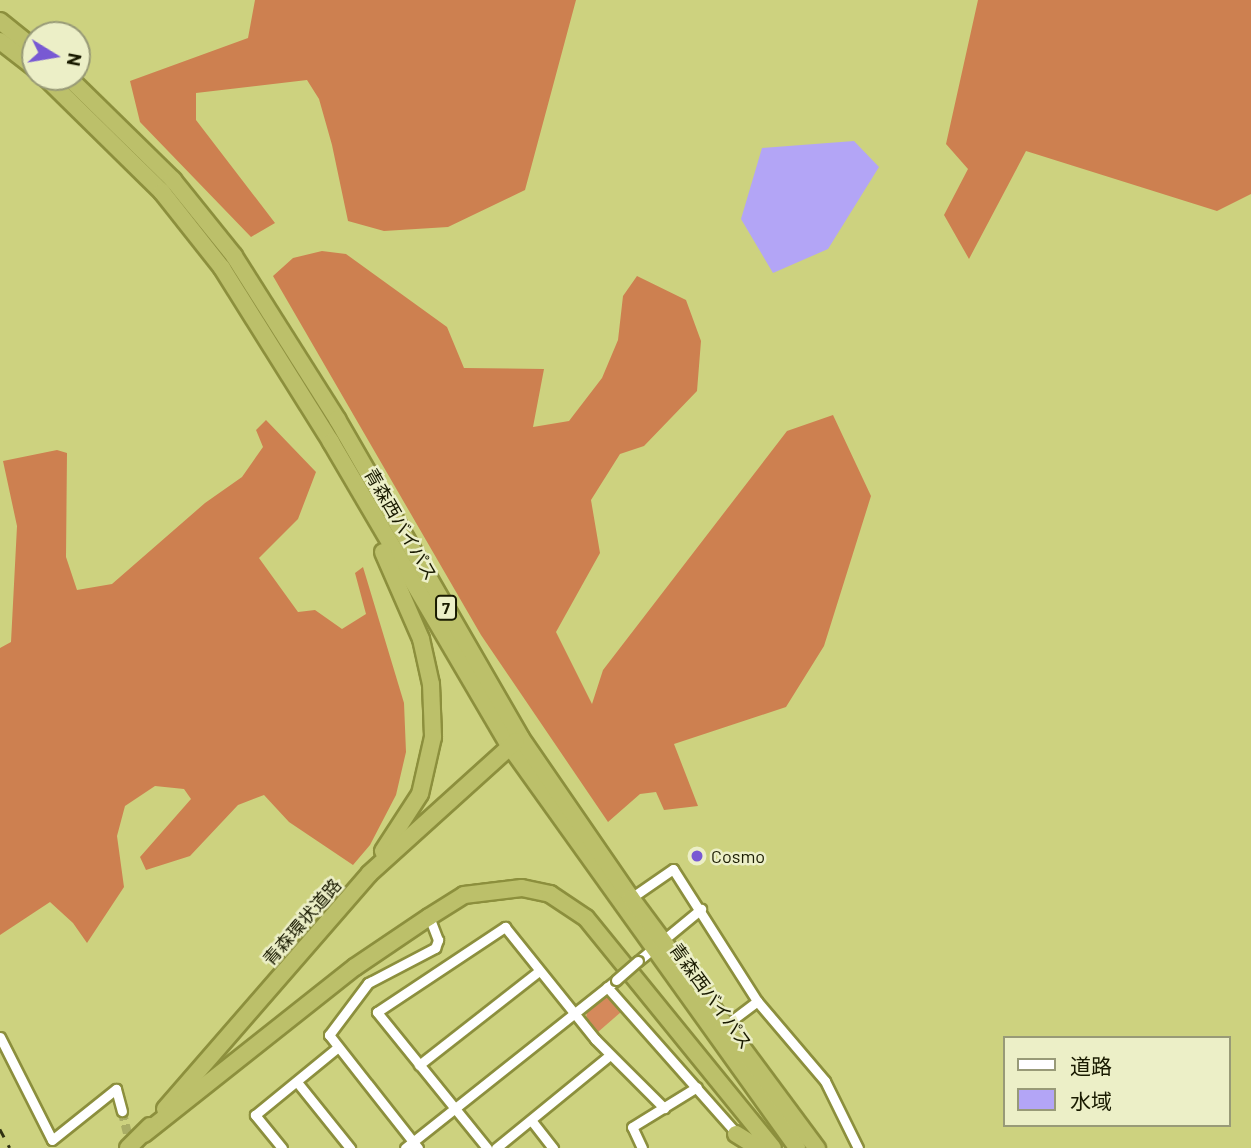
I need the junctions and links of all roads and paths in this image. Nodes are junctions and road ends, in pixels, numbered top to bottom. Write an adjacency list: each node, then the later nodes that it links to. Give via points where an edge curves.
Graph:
1 (0, 21): 2 (highway)
2 (21, 38)
3 (0, 41): 4 (highway)
4 (21, 57)
5 (60, 91): 7 (highway, 青森西バイパス / 7, via 111,138 222,268)
6 (82, 91): 8 (highway, 青森西バイパス / 7, via 173,180 234,256 337,419)
7 (331, 442): 8 (highway, 青森西バイパス / 7); 9 (highway, via 401,588 431,684 433,737 419,794)
8 (515, 742): 9 (highway, 青森環状道路); 10 (highway, 青森西バイパス / 7); 13 (highway, 青森西バイパス / 7)
9 (369, 874): 30 (highway, 青森環状道路)
10 (631, 898): 11 (street, via 673,869); 13 (highway, 青森西バイパス / 7)
11 (701, 909): 13 (street); 16 (street)
12 (429, 917): 20 (street, via 438,940 435,948 368,983 329,1035); 30 (highway, via 355,967); 41 (highway, via 464,895 504,888 542,892 568,905 604,938)
13 (658, 944): 15 (street, bridge); 18 (highway, 青森西バイパス / 7); 42 (highway, 青森西バイパス / 7)
14 (539, 971): 17 (street); 22 (street); 22 (street, via 505,927 377,1012)
15 (607, 986): 17 (street); 24 (street)
16 (757, 1001): 18 (street); 44 (street, via 825,1081 841,1105)
17 (573, 1012): 21 (street); 26 (street)
18 (727, 1024): 43 (highway, 青森西バイパス / 7)
19 (0, 1037): 27 (street, via 52,1140 116,1089)
20 (338, 1047): 23 (street); 31 (street)
21 (610, 1055): 25 (street); 28 (street)
22 (419, 1065): 26 (street)
23 (297, 1082): 33 (street, via 255,1115); 34 (street)
24 (697, 1087): 25 (street); 29 (street)
25 (664, 1108): 38 (street, via 632,1127)
26 (455, 1109): 31 (street); 35 (street)
27 (122, 1111)
28 (531, 1121): 36 (street); 37 (street)
29 (736, 1133): 39 (street); 40 (highway)
30 (144, 1134): 32 (highway, 青森環状道路)
31 (412, 1146)
32 (128, 1148)
33 (282, 1148)
34 (350, 1148)
35 (487, 1148)
36 (496, 1148)
37 (553, 1148)
38 (642, 1148)
39 (750, 1148)
40 (758, 1148)
41 (773, 1148)
42 (797, 1148)
43 (817, 1148)
44 (858, 1148)

